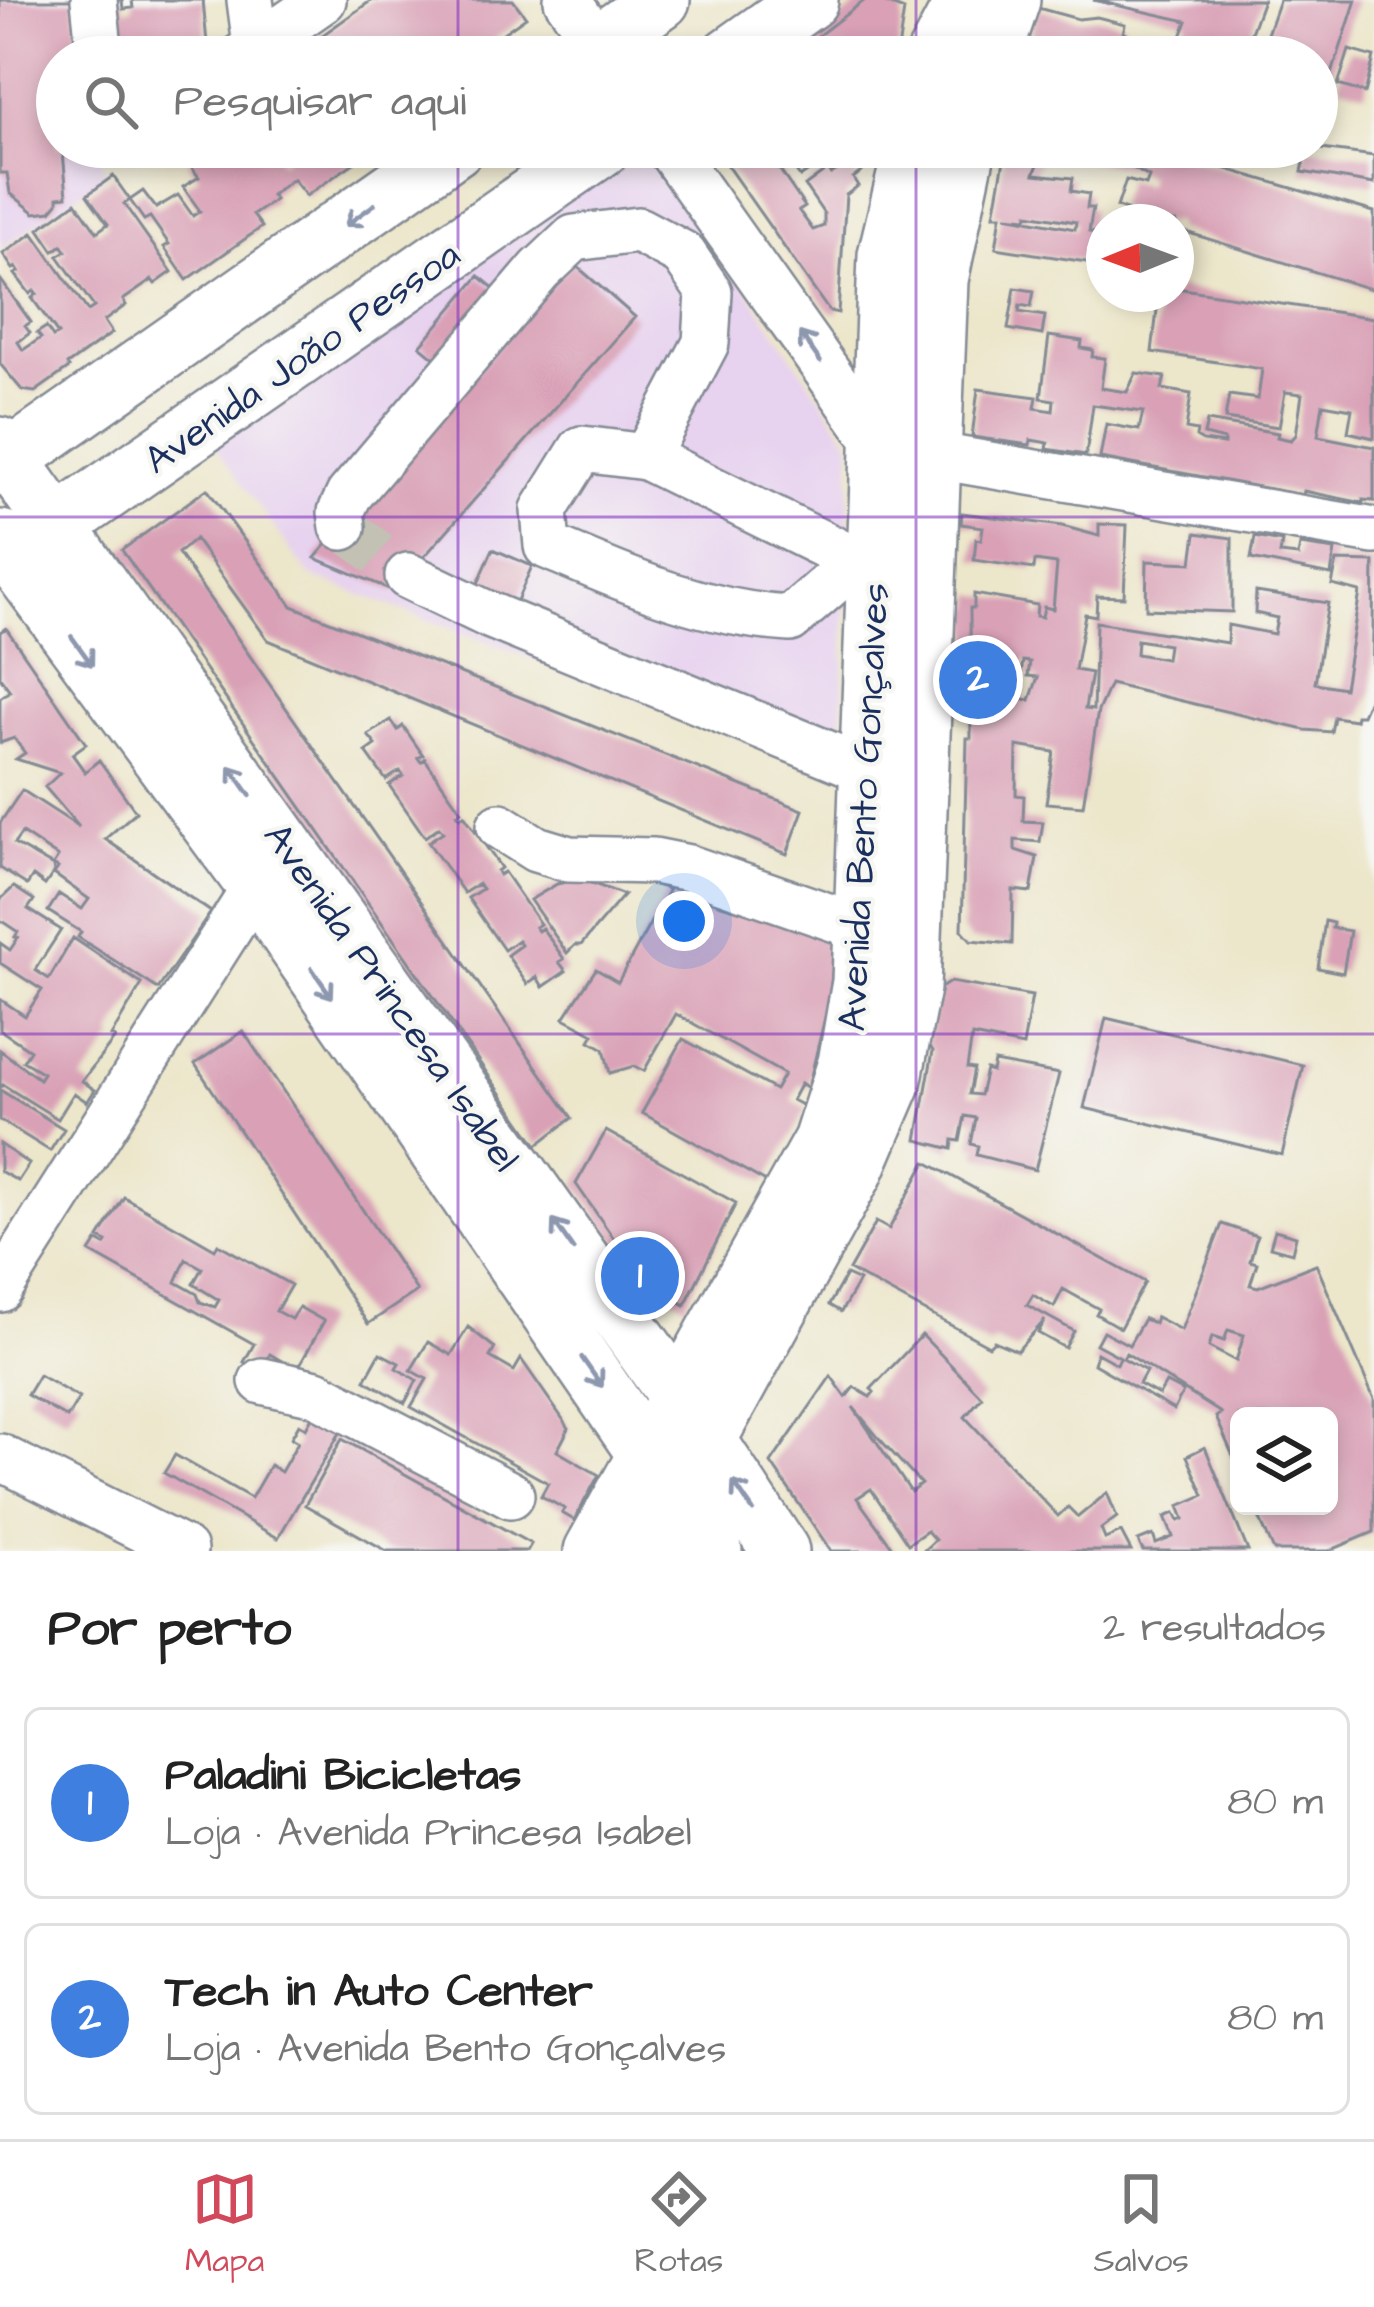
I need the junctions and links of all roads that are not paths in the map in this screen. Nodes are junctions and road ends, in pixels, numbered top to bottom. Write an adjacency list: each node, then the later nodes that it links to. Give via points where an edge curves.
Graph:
1 (94, 0): 9 (street)
2 (250, 0): 10 (street)
3 (323, 0): 11 (street)
4 (661, 0): 12 (main road)
5 (780, 0): 13 (street)
6 (808, 0): 14 (main road)
7 (969, 0): 15 (main road)
8 (1011, 0): 16 (main road)
9 (98, 36)
10 (249, 36)
11 (272, 36)
12 (595, 36)
13 (727, 36)
14 (758, 36)
15 (955, 36)
16 (963, 36)
17 (424, 168): 25 (main road, Avenida João Pessoa, one-way to 25)
18 (536, 168): 29 (street)
19 (571, 168): 29 (main road, Avenida João Pessoa)
20 (684, 168): 24 (street, one-way to 20)
21 (909, 168): 24 (main road, Avenida Bento Gonçalves, via 887,255)
22 (935, 168): 39 (street, via 914,267 885,985 839,1154)
23 (963, 168): 24 (main road, Avenida Bento Gonçalves)
24 (905, 449): 28 (street); 30 (main road, Avenida Bento Gonçalves); 39 (main road, Avenida Bento Gonçalves, via 910,988 892,1083 854,1172)
25 (3, 457): 29 (main road, Avenida Princesa Isabel)
26 (646, 457): 27 (street, via 706,343 709,292 683,254 638,230 574,238 349,495); 30 (street); 30 (street, via 582,448 544,510 547,546 671,598 790,620)
27 (343, 526)
28 (1374, 531)
29 (17, 540): 34 (main road, Avenida Princesa Isabel, one-way to 34); 39 (main road, Avenida Princesa Isabel, one-way to 29)
30 (866, 566): 32 (main road, Avenida Bento Gonçalves)
31 (408, 575): 32 (street)
32 (867, 770): 35 (main road, Avenida Bento Gonçalves)
33 (500, 826): 35 (street, via 569,859 689,868)
34 (256, 886): 36 (street); 39 (main road, Avenida Princesa Isabel, one-way to 39)
35 (862, 928): 39 (main road, Avenida Bento Gonçalves, via 847,1063 822,1141)
36 (14, 1234): 37 (street)
37 (0, 1289)
38 (262, 1381): 41 (street, via 316,1393)
39 (678, 1447): 43 (main road, Avenida Bento Gonçalves); 44 (street); 45 (main road, Avenida Bento Gonçalves); 46 (main road, Avenida Princesa Isabel); 47 (main road, Avenida Princesa Isabel, one-way to 39)
40 (0, 1457): 42 (street)
41 (511, 1495)
42 (184, 1550)
43 (593, 1551)
44 (620, 1551)
45 (646, 1551)
46 (713, 1551)
47 (780, 1551)

